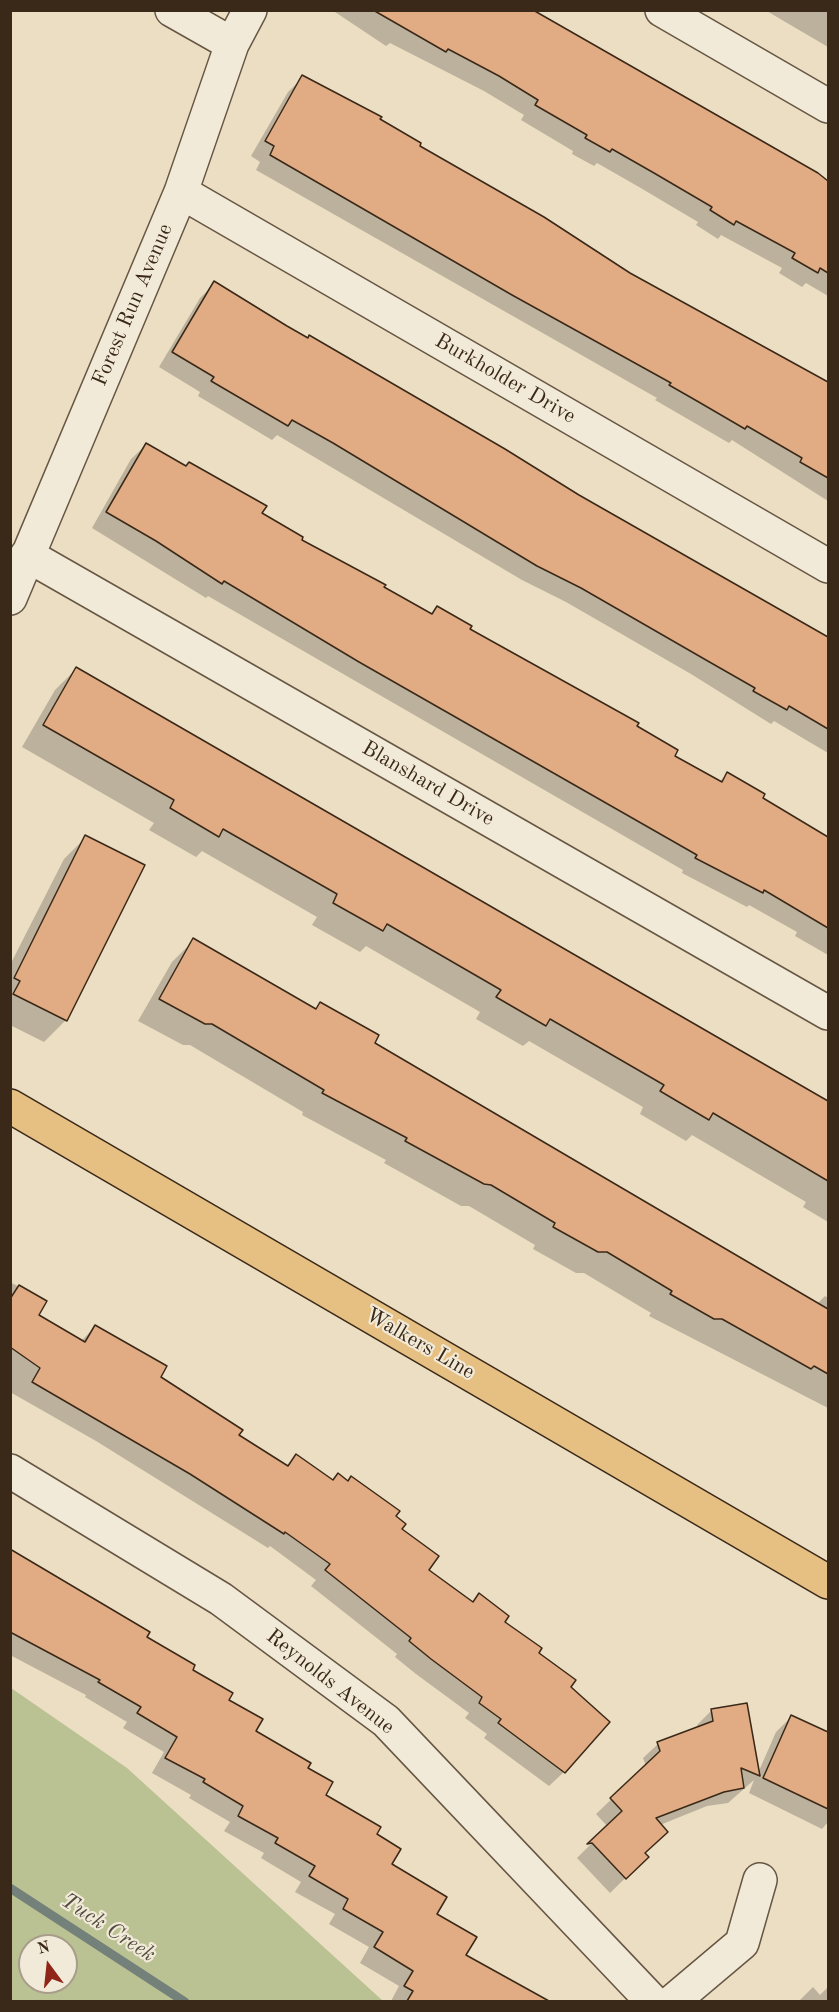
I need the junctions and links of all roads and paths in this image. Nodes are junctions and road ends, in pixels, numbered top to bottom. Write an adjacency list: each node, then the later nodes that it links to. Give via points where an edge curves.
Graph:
1 (172, 10): 4 (street)
2 (250, 10): 4 (street, Forest Run Avenue)
3 (662, 10): 5 (street)
4 (232, 44): 6 (street, Forest Run Avenue)
5 (828, 106)
6 (181, 192): 7 (street, Forest Run Avenue); 8 (street, Burkholder Drive)
7 (27, 555): 9 (street, Forest Run Avenue); 10 (street, Blanshard Drive)
8 (828, 566)
9 (10, 598)
10 (828, 1013)
11 (10, 1106): 13 (main road, Walkers Line)
12 (10, 1471): 15 (street, Reynolds Avenue, via 221,1599 386,1721)
13 (828, 1582)
14 (760, 1880): 16 (street, via 742,1942)
15 (653, 2001)
16 (672, 2001)

